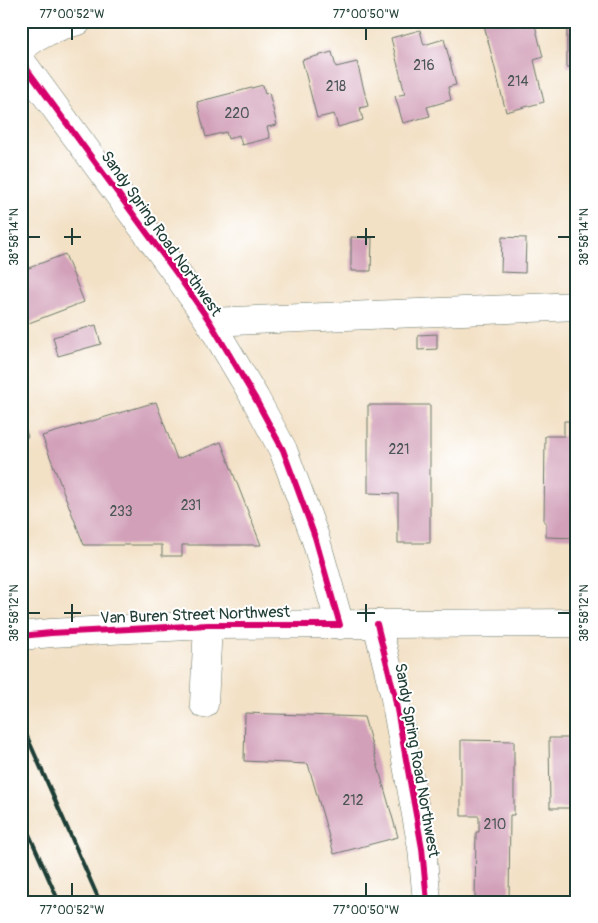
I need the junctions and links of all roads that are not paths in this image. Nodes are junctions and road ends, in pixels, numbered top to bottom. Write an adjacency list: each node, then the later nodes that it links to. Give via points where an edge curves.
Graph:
1 (78, 21): 2 (street, via 35,38)
2 (21, 48)
3 (21, 61): 5 (street, Sandy Spring Road Northwest)
4 (577, 306): 5 (street)
5 (210, 322): 9 (street, Sandy Spring Road Northwest, via 282,450 315,537)
6 (577, 623): 7 (street, Van Buren Street Northwest)
7 (377, 624): 9 (street, Van Buren Street Northwest); 12 (street, Sandy Spring Road Northwest, via 394,693 422,848)
8 (208, 625): 9 (street, Van Buren Street Northwest); 10 (street, Van Buren Street Northwest); 11 (street)
9 (340, 625)
10 (21, 636)
11 (204, 704)
12 (427, 902)

